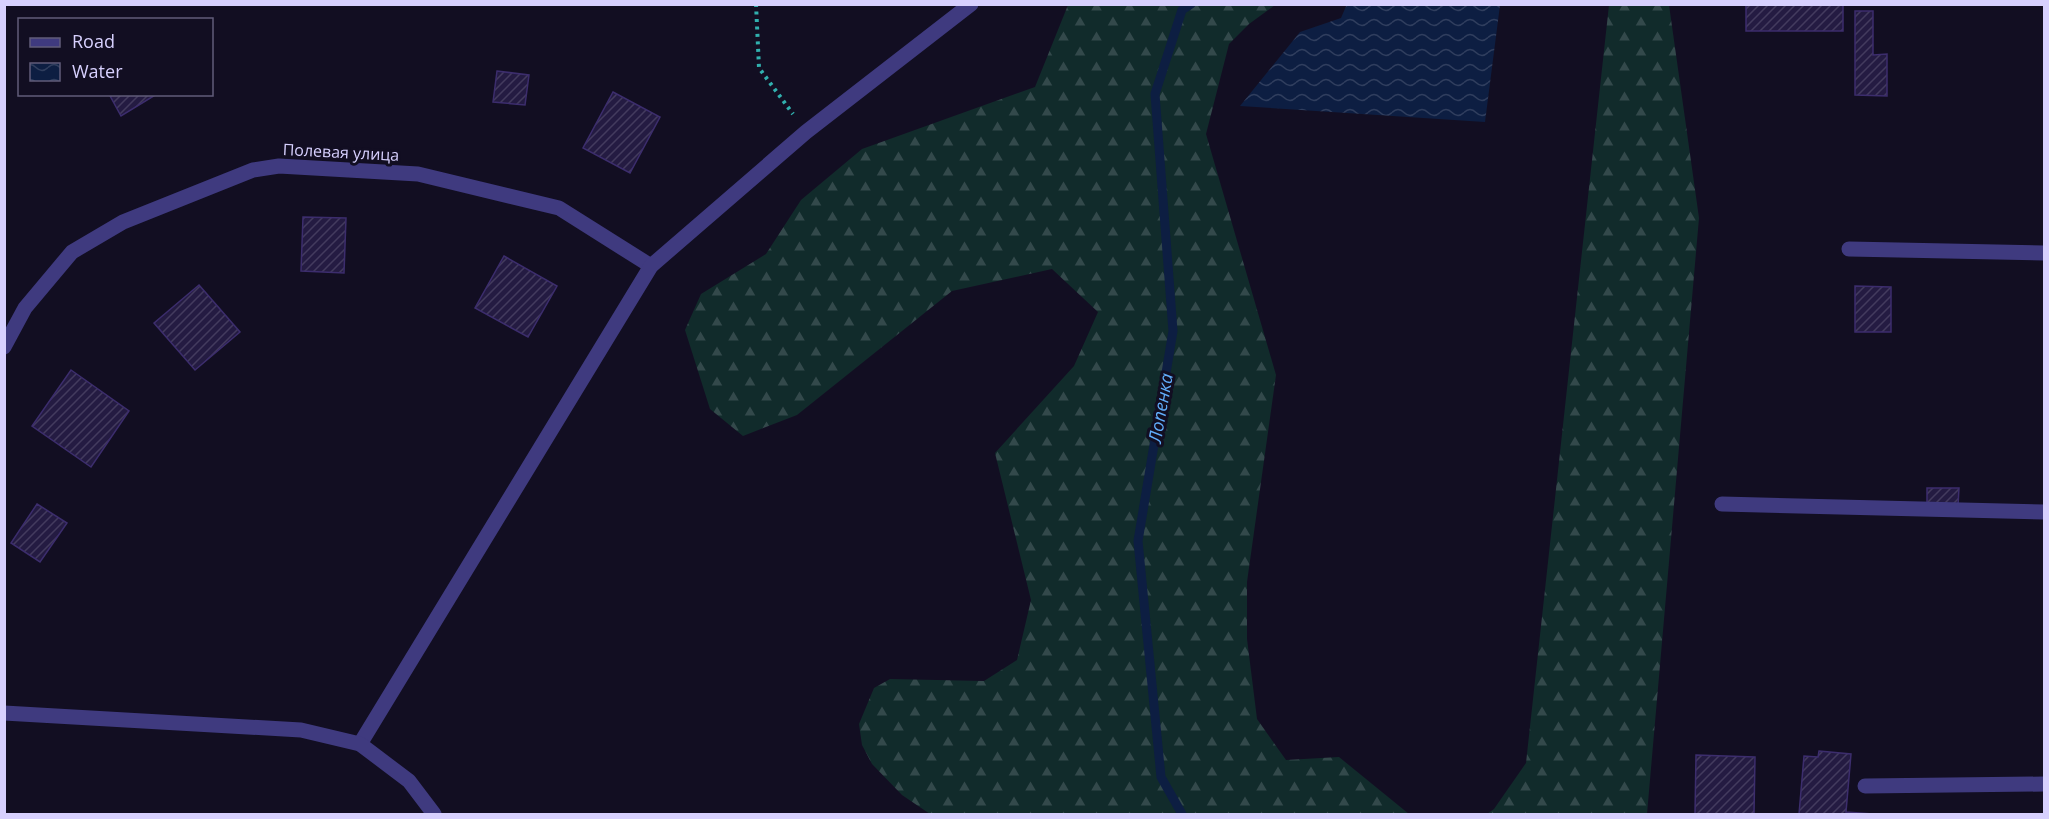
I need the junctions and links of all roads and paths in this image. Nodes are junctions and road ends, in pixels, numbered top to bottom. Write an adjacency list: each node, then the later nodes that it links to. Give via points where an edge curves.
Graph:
1 (756, 4): 3 (path, via 759,68)
2 (971, 4): 3 (street)
3 (806, 132): 6 (street)
4 (1849, 249): 5 (street)
5 (2044, 253)
6 (651, 266): 7 (street, Полевая улица, via 559,207 418,174 279,166 253,170 123,222 72,252 25,308); 11 (street)
7 (4, 347)
8 (1722, 504): 9 (street)
9 (2044, 512)
10 (4, 713): 11 (street, via 301,730)
11 (360, 744): 14 (street, via 409,781)
12 (2044, 784): 13 (street)
13 (1865, 786)
14 (434, 814)

